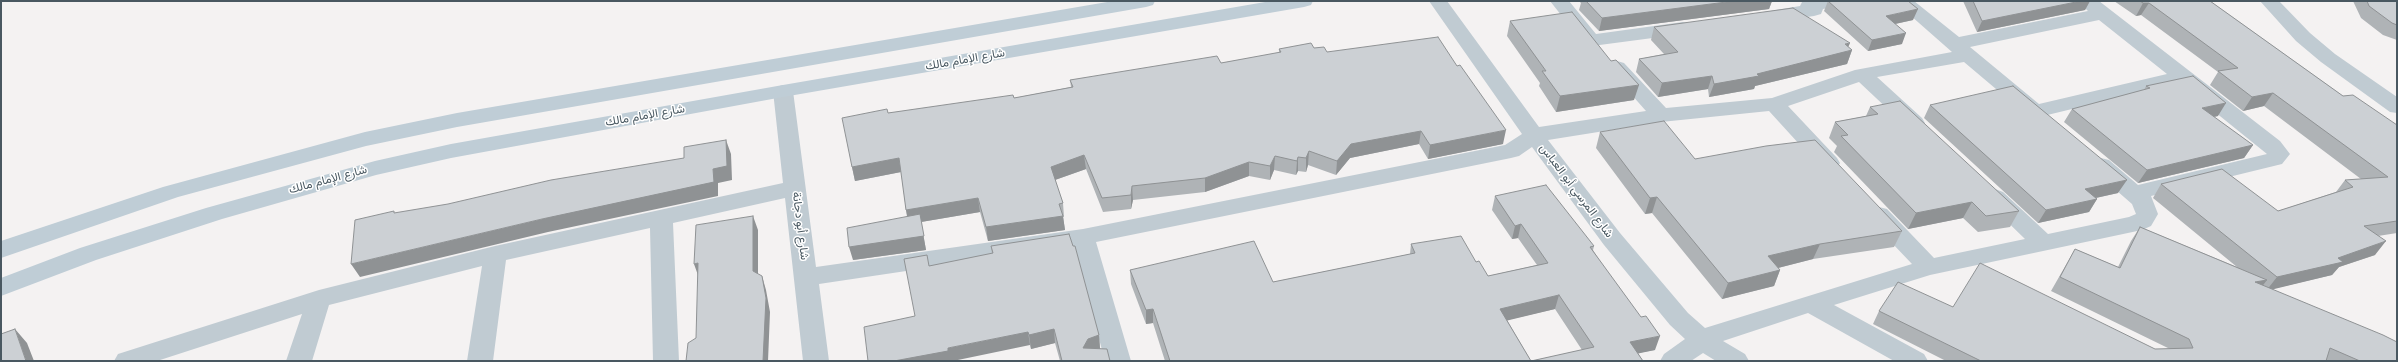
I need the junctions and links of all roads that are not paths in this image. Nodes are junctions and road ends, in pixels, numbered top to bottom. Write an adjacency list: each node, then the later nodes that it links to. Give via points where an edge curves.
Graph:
1 (1146, 1): 33 (street, via 457,120 365,139 171,192)
2 (1304, 1): 16 (street, شارع الإمام مالك)
3 (1438, 1): 22 (street, شارع المرسي أبو العباس)
4 (1559, 1): 12 (street)
5 (1841, 1): 10 (street, via 1809,6 1814,10)
6 (1903, 1): 13 (street)
7 (2088, 1): 9 (street)
8 (2269, 1): 18 (street, via 2303,37 2328,58)
9 (2104, 13): 13 (street); 15 (street)
10 (1752, 18)
11 (1699, 26): 12 (street)
12 (1592, 40): 20 (street)
13 (1961, 50): 14 (street); 19 (street)
14 (1862, 74): 17 (street); 23 (street)
15 (2185, 76): 19 (street); 28 (street, via 2277,150 2278,157)
16 (783, 91): 27 (street, شارع أبو دجانة); 39 (street, شارع الإمام مالك, via 451,151 375,168 214,213 88,254)
17 (1774, 104): 20 (street); 25 (street)
18 (2397, 107)
19 (2035, 111): 21 (street)
20 (1661, 115): 22 (street)
21 (2053, 125)
22 (1535, 135): 31 (street, via 1511,151); 42 (street, شارع المرسي أبو العباس, via 1612,239 1680,320)
23 (1930, 137)
24 (2088, 154): 28 (street)
25 (1843, 177)
26 (1982, 185): 32 (street)
27 (796, 188): 30 (street); 38 (street, شارع أبو دجانة)
28 (2134, 193): 32 (street, via 2145,205 2147,214 2143,220)
29 (1864, 200): 36 (street)
30 (661, 218): 34 (street); 47 (street)
31 (1082, 237): 38 (street); 43 (street)
32 (2044, 243): 35 (street)
33 (1, 250)
34 (495, 254): 40 (street); 46 (street)
35 (1966, 261): 36 (street); 37 (street)
36 (1928, 267): 41 (street)
37 (1994, 275)
38 (807, 278): 48 (street, شارع أبو دجانة)
39 (1, 287)
40 (319, 299): 44 (street); 45 (street)
41 (1810, 303): 42 (street, via 1735,326); 51 (street)
42 (1702, 340): 49 (street); 50 (street, شارع المرسي أبو العباس)
43 (1112, 360)
44 (127, 361)
45 (299, 361)
46 (480, 361)
47 (666, 361)
48 (816, 361)
49 (1673, 361)
50 (1736, 361)
51 (1915, 361)

